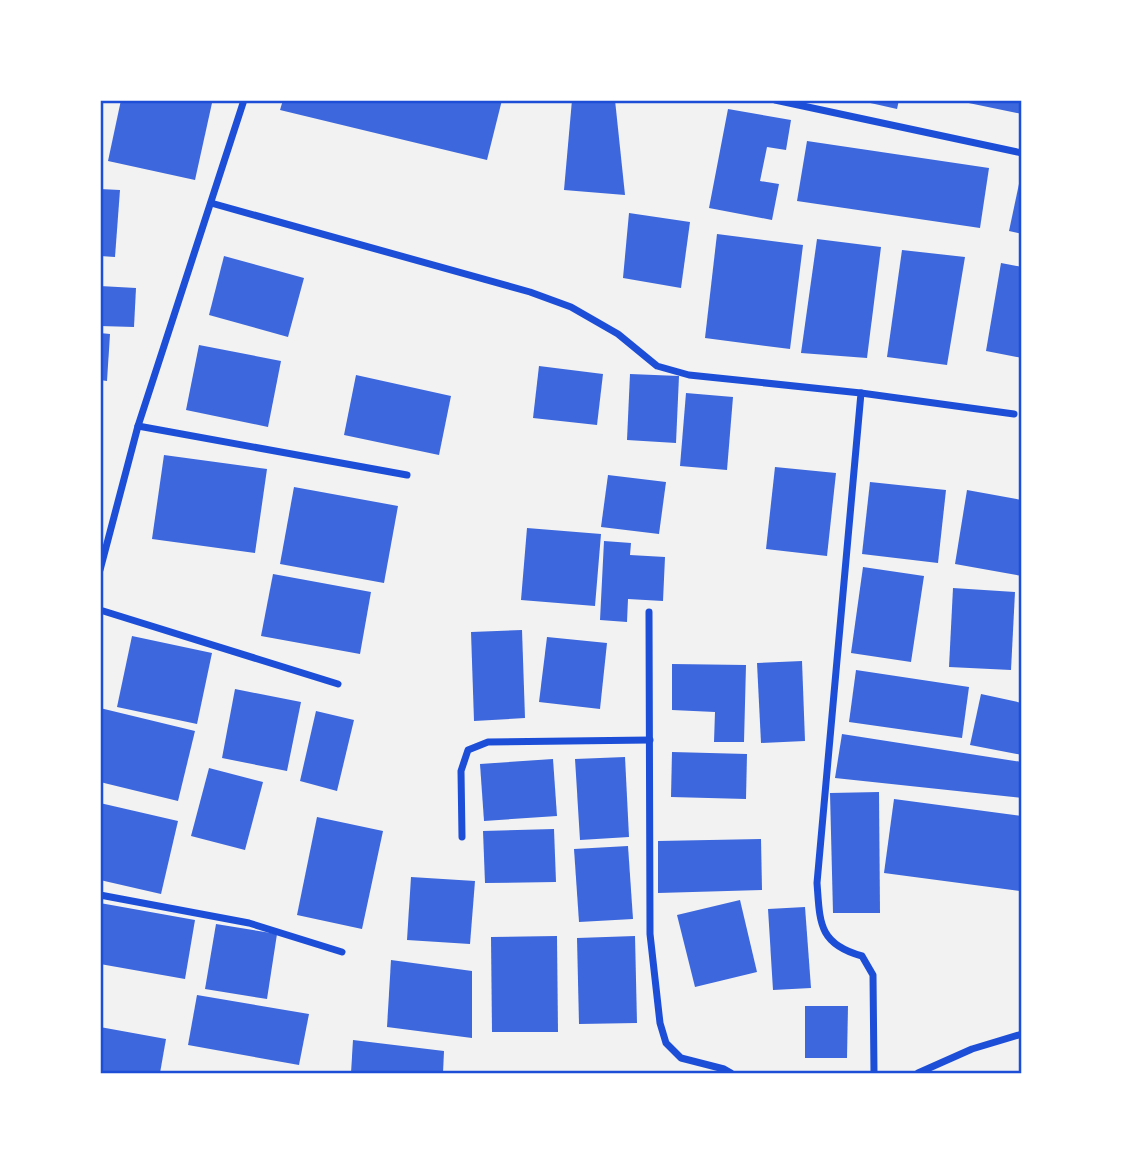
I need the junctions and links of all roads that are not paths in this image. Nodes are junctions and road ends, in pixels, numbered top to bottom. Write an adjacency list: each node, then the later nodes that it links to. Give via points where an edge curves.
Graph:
1 (244, 100): 4 (street)
2 (775, 100): 3 (street)
3 (1022, 153)
4 (211, 203): 5 (street, via 530,292 571,307 606,327 657,366 689,375); 7 (street)
5 (861, 393): 6 (street); 20 (street, via 817,883 820,922 830,941 862,956 873,975)
6 (1014, 414)
7 (138, 426): 8 (street); 9 (street)
8 (407, 475)
9 (100, 570)
10 (100, 610): 12 (street)
11 (649, 612): 13 (street)
12 (338, 684)
13 (650, 740): 14 (street, via 488,742 468,750 461,771); 19 (street, via 650,934 660,1023 666,1043 681,1058)
14 (462, 837)
15 (100, 895): 16 (street, via 248,923)
16 (342, 952)
17 (1022, 1027): 18 (street)
18 (1022, 1034): 21 (street, via 972,1049)
19 (732, 1073)
20 (874, 1073)
21 (918, 1073)

